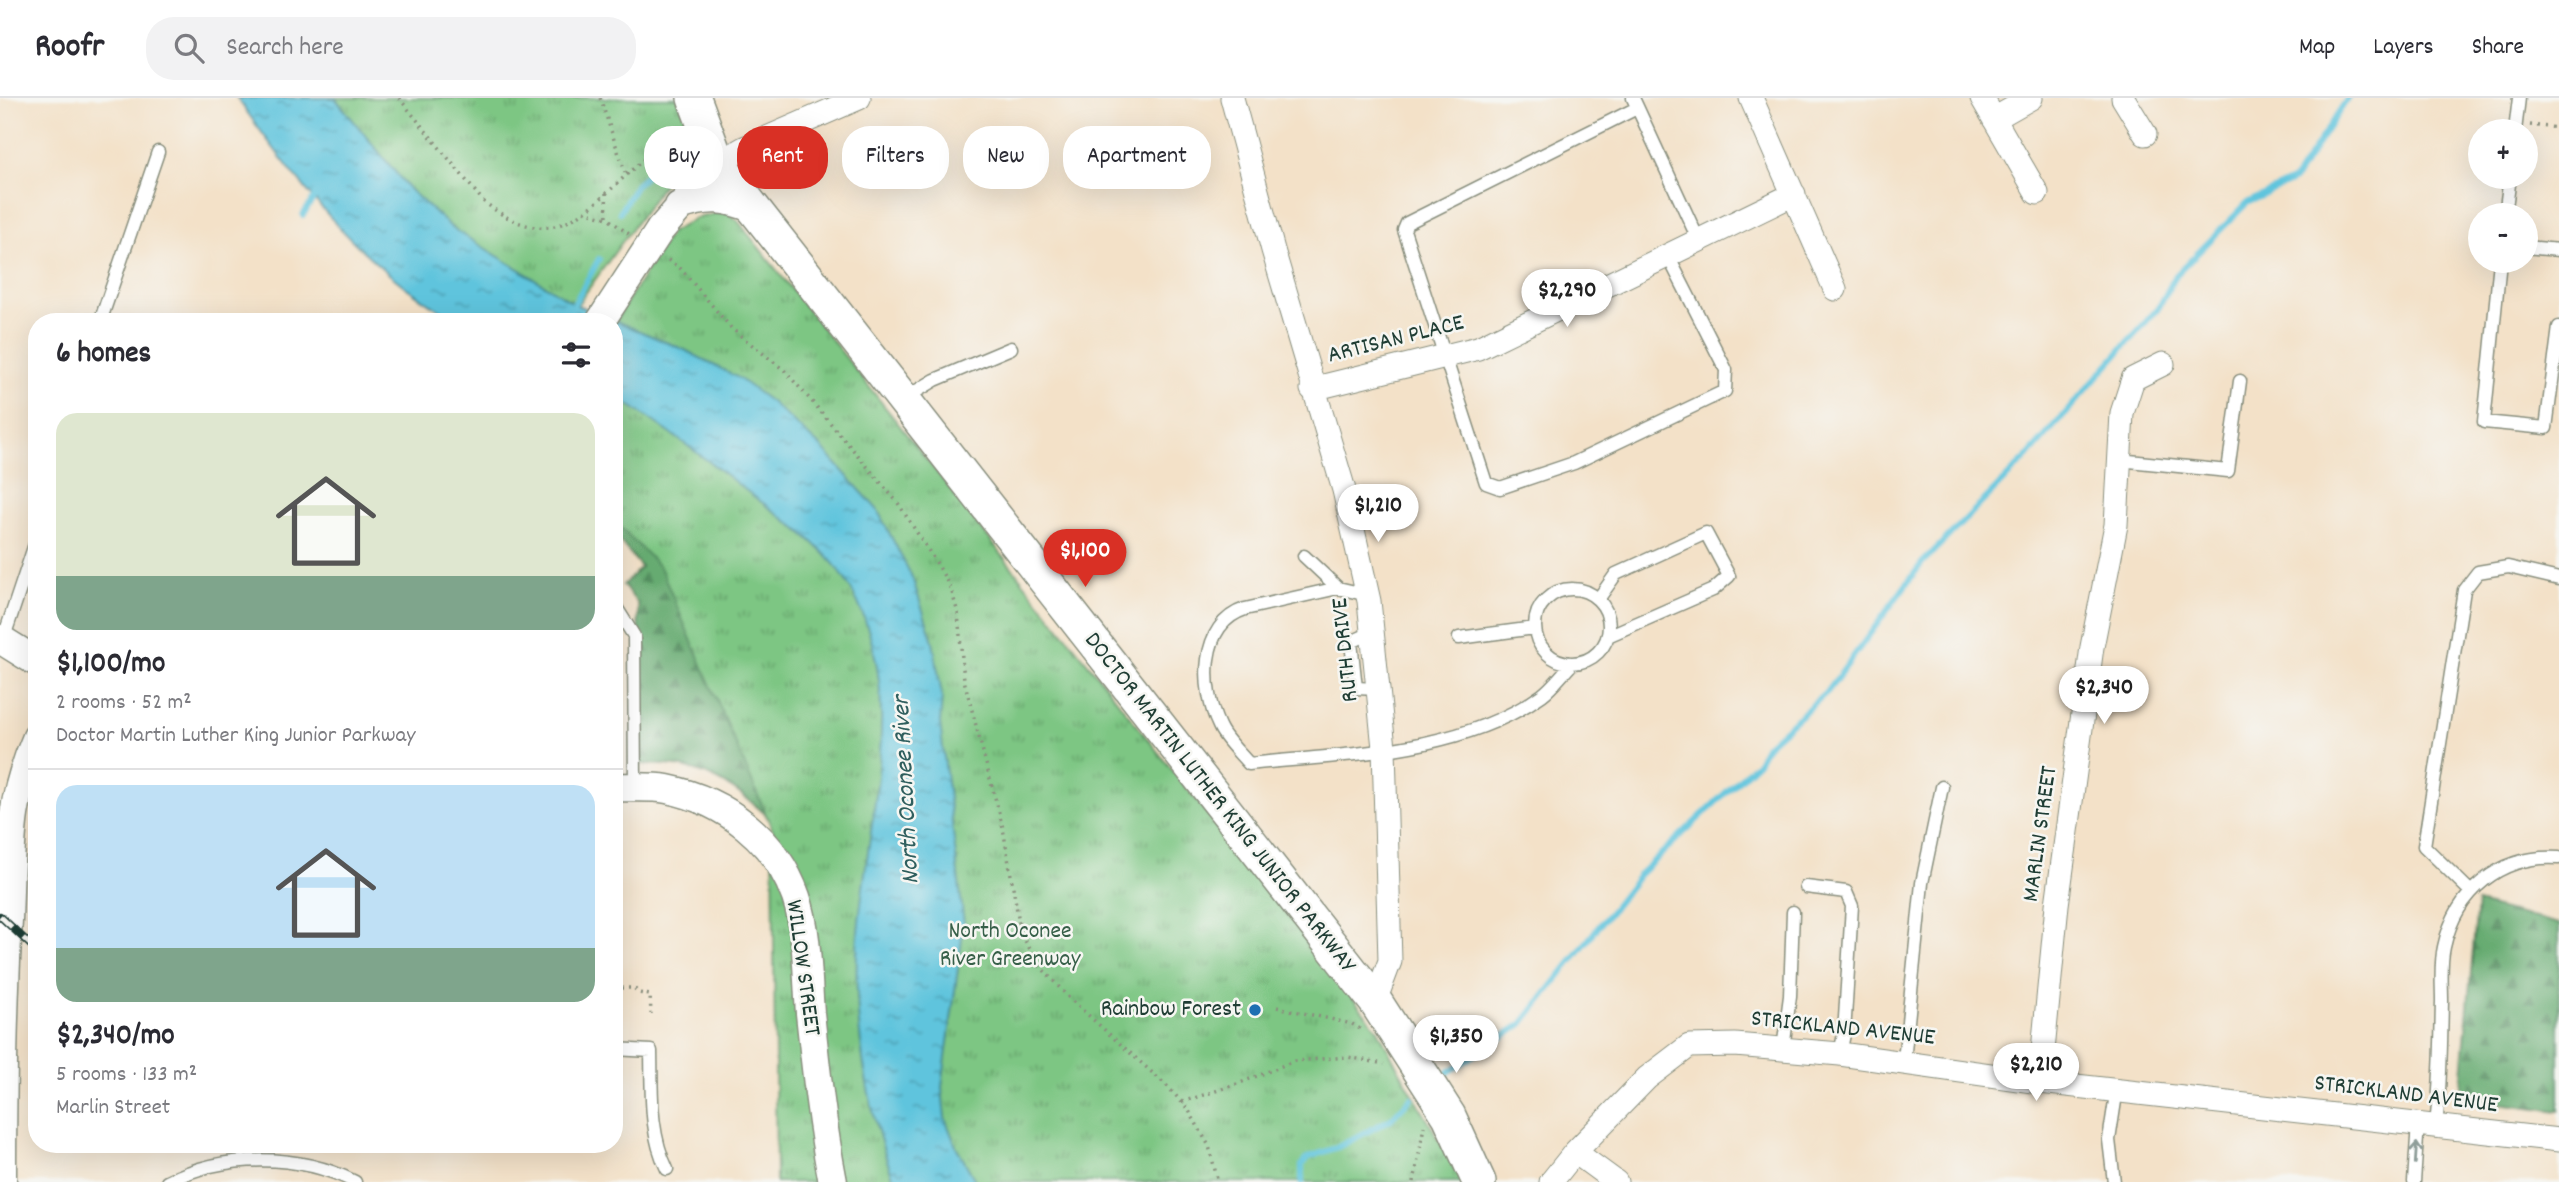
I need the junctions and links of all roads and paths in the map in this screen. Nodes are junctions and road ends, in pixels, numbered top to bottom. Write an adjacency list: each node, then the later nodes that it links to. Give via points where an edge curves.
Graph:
1 (399, 98): 29 (path, via 497,212 541,229 565,224)
2 (600, 98): 22 (path)
3 (694, 98): 14 (main road, DOCTOR MARTIN LUTHER KING JUNIOR PARKWAY)
4 (859, 98): 19 (street)
5 (1233, 98): 46 (street, RUTH DRIVE)
6 (1751, 98): 26 (street)
7 (1982, 98): 12 (street)
8 (2031, 98): 12 (street)
9 (2123, 98): 17 (street)
10 (2519, 98): 13 (lane)
11 (1635, 103): 32 (lane); 43 (lane, via 1407,223 1404,230)
12 (1994, 119): 25 (street)
13 (2517, 119)
14 (704, 126)
15 (2538, 128): 16 (path)
16 (2559, 128)
17 (2145, 134)
18 (158, 152): 39 (lane)
19 (723, 160)
20 (644, 163): 22 (path)
21 (723, 169): 28 (main road, DOCTOR MARTIN LUTHER KING JUNIOR PARKWAY)
22 (626, 175): 24 (path)
23 (694, 189): 27 (street)
24 (606, 193): 29 (path); 30 (path)
25 (2036, 193)
26 (1794, 194): 32 (street, ARTISAN PLACE); 38 (street)
27 (679, 206): 28 (street, via 703,197 719,197); 33 (street)
28 (754, 209): 47 (main road, DOCTOR MARTIN LUTHER KING JUNIOR PARKWAY)
29 (584, 211): 30 (path)
30 (607, 218): 31 (path)
31 (632, 236)
32 (1699, 241): 36 (street, ARTISAN PLACE)
33 (659, 243): 40 (street, bridge); 84 (path, via 721,318 784,370 807,396 898,503 939,566 958,613 964,680 1003,828 1021,934 1040,966 1068,997)
34 (2538, 248): 35 (lane)
35 (2559, 250)
36 (1668, 256): 43 (street, ARTISAN PLACE, via 1478,348); 43 (lane, via 1726,370 1725,391 1574,463 1500,488 1486,483)
37 (2499, 273): 41 (lane, via 2484,422 2546,428)
38 (1835, 289)
39 (103, 313)
40 (607, 313)
41 (2559, 327)
42 (1011, 348): 47 (lane, via 935,380)
43 (1443, 356): 46 (street, ARTISAN PLACE)
44 (2164, 363): 48 (street, MARLIN STREET, via 2133,379 2122,413)
45 (2239, 382): 48 (lane, via 2228,471)
46 (1312, 389): 53 (street, RUTH DRIVE)
47 (901, 400): 71 (main road, DOCTOR MARTIN LUTHER KING JUNIOR PARKWAY)
48 (2119, 460): 82 (street, MARLIN STREET, via 2116,525 2092,647 2057,905)
49 (1304, 556): 52 (lane)
50 (28, 564): 59 (lane)
51 (2559, 579): 68 (lane, via 2508,568 2478,572 2464,590 2424,846)
52 (1338, 588): 53 (lane); 62 (lane, via 1234,612 1212,639 1208,659 1213,710 1220,728 1249,764)
53 (1368, 594): 62 (street, RUTH DRIVE)
54 (1599, 598): 56 (lane, via 1572,588 1548,596 1534,618); 57 (lane, via 1609,614); 57 (lane, via 1616,574 1706,533 1729,576 1713,590)
55 (623, 618): 64 (lane, via 634,636)
56 (1535, 628): 58 (lane); 61 (lane, via 1543,651)
57 (1610, 635): 61 (lane, via 1599,654)
58 (1459, 638)
59 (1, 640): 60 (street)
60 (28, 656)
61 (1572, 664): 62 (lane, via 1543,694 1500,720 1422,744)
62 (1384, 748): 71 (street, RUTH DRIVE, via 1390,961)
63 (28, 759): 90 (street, via 12,817)
64 (625, 787): 93 (street, WILLOW STREET, via 667,789 717,804 768,846 796,897 820,1112)
65 (1942, 787): 79 (lane, via 1922,883)
66 (2559, 858): 68 (lane, via 2535,856 2497,869)
67 (1806, 887): 78 (lane, via 1846,892 1852,906)
68 (2470, 891): 85 (lane, via 2455,913 2443,949)
69 (1793, 912): 76 (lane)
70 (623, 988): 73 (path, via 650,995)
71 (1375, 1001): 96 (main road, DOCTOR MARTIN LUTHER KING JUNIOR PARKWAY, via 1449,1116)
72 (1277, 1007): 74 (path, via 1352,1024)
73 (651, 1014)
74 (1370, 1039)
75 (623, 1049): 89 (lane, via 652,1051 655,1134)
76 (1783, 1049): 78 (street, STRICKLAND AVENUE); 88 (street, STRICKLAND AVENUE, via 1689,1046 1647,1078)
77 (1376, 1054): 80 (path)
78 (1840, 1054): 79 (street, STRICKLAND AVENUE)
79 (1904, 1061): 82 (street, STRICKLAND AVENUE)
80 (1379, 1062): 81 (path); 84 (path, via 1348,1057 1294,1060)
81 (1391, 1068)
82 (2040, 1082): 83 (street, STRICKLAND AVENUE)
83 (2118, 1088): 85 (street, STRICKLAND AVENUE); 99 (lane, via 2109,1140)
84 (1182, 1102): 94 (path, via 1209,1146)
85 (2427, 1124): 87 (street, STRICKLAND AVENUE); 100 (lane, one-way to 85)
86 (1424, 1126): 95 (path)
87 (2559, 1140)
88 (1574, 1153): 97 (street, STRICKLAND AVENUE); 98 (street)
89 (667, 1169)
90 (2, 1182)
91 (167, 1182): 92 (lane, via 199,1169 268,1161 323,1167)
92 (355, 1182)
93 (833, 1182)
94 (1218, 1182)
95 (1414, 1182)
96 (1479, 1182)
97 (1551, 1182)
98 (1616, 1182)
99 (2114, 1182)
100 (2414, 1182)

